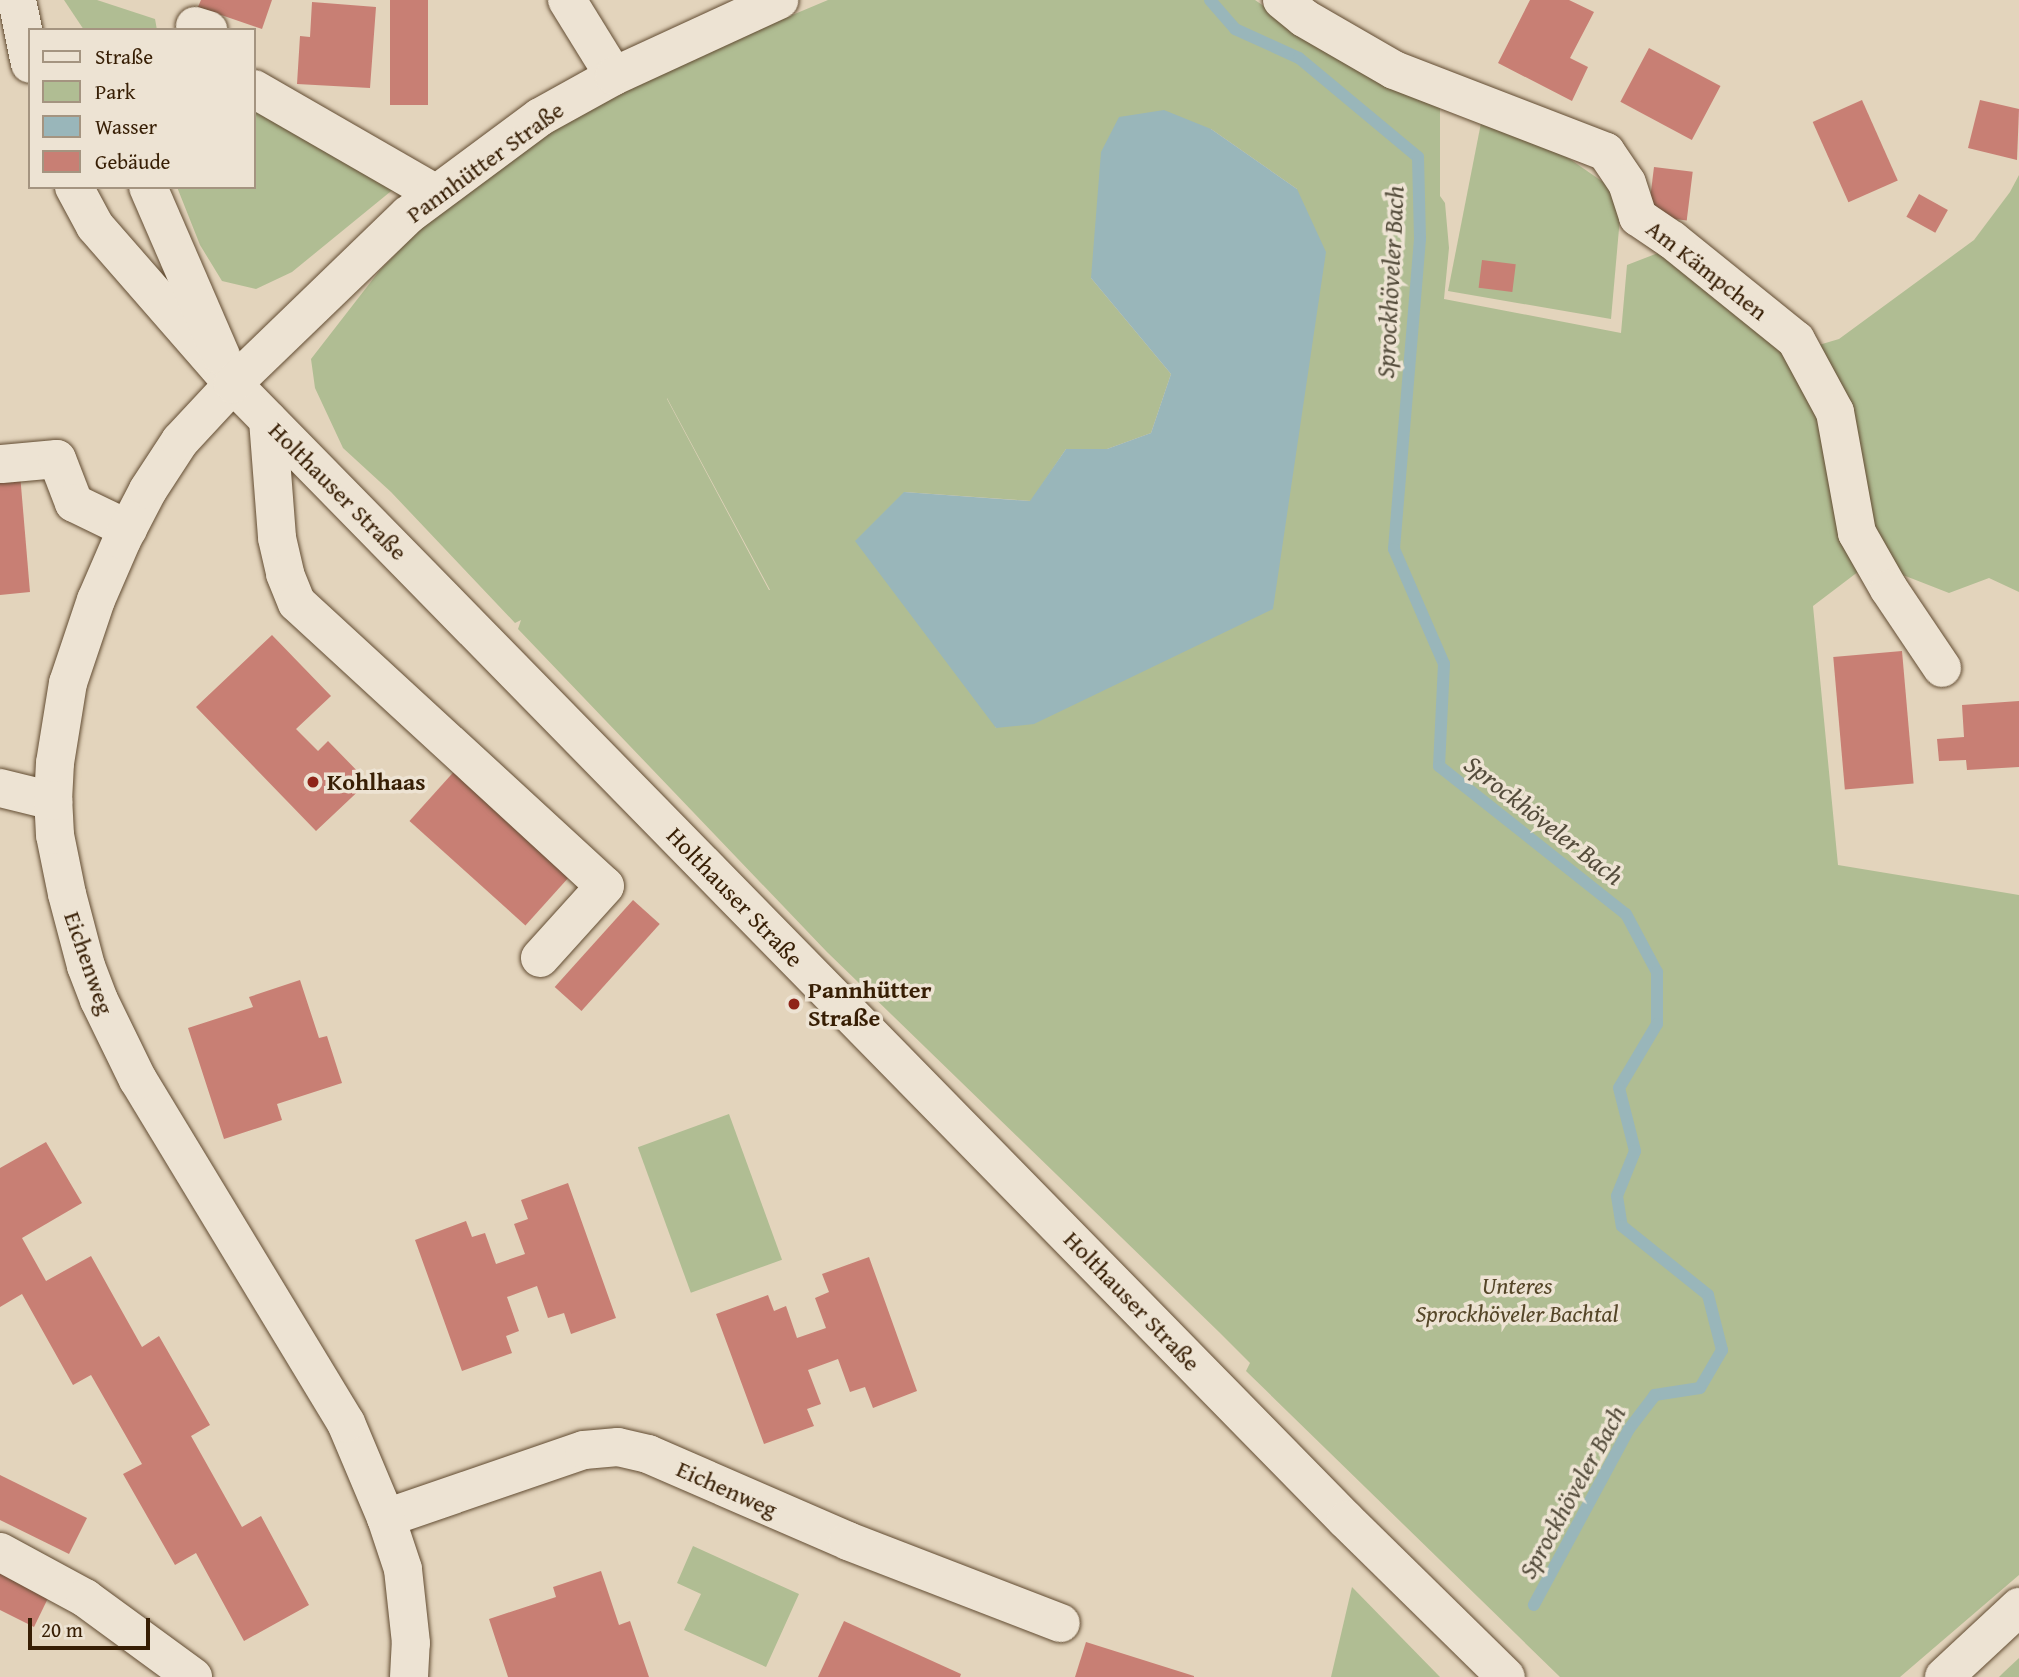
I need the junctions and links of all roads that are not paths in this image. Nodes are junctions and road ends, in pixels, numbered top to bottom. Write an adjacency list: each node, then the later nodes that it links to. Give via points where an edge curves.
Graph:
1 (19, 0): 5 (street); 6 (street)
2 (567, 0): 7 (street)
3 (779, 0): 7 (street, Pannhütter Straße)
4 (1282, 0): 16 (street, Am Kämpchen, via 1304,18 1394,70 1606,152 1627,183 1638,216 1796,340 1835,412 1857,533)
5 (46, 28)
6 (28, 52)
7 (614, 76): 11 (street, Pannhütter Straße, via 540,117)
8 (256, 90): 11 (street)
9 (75, 189): 12 (street, Holthauser Straße, via 94,226)
10 (149, 189): 12 (street)
11 (435, 193): 12 (street, Pannhütter Straße)
12 (233, 384): 13 (street, Holthauser Straße); 15 (street, Eichenweg, via 180,441)
13 (268, 420): 19 (street, via 277,538 297,603 605,886); 26 (street, Holthauser Straße, via 1346,1520)
14 (2, 464): 15 (street, via 57,458 74,503)
15 (128, 529): 18 (street, Eichenweg, via 96,600 68,682)
16 (1942, 668)
17 (0, 788): 18 (street)
18 (53, 801): 20 (street, Eichenweg, via 67,894 99,1000 138,1080 346,1423)
19 (540, 958)
20 (386, 1518): 23 (street, Eichenweg, via 584,1450 618,1447 648,1454 848,1541); 25 (street, Eichenweg, via 403,1569 411,1643)
21 (0, 1552): 24 (street, via 85,1598)
22 (2019, 1607): 27 (street)
23 (1061, 1623)
24 (193, 1677)
25 (408, 1677)
26 (1506, 1677)
27 (1944, 1677)

